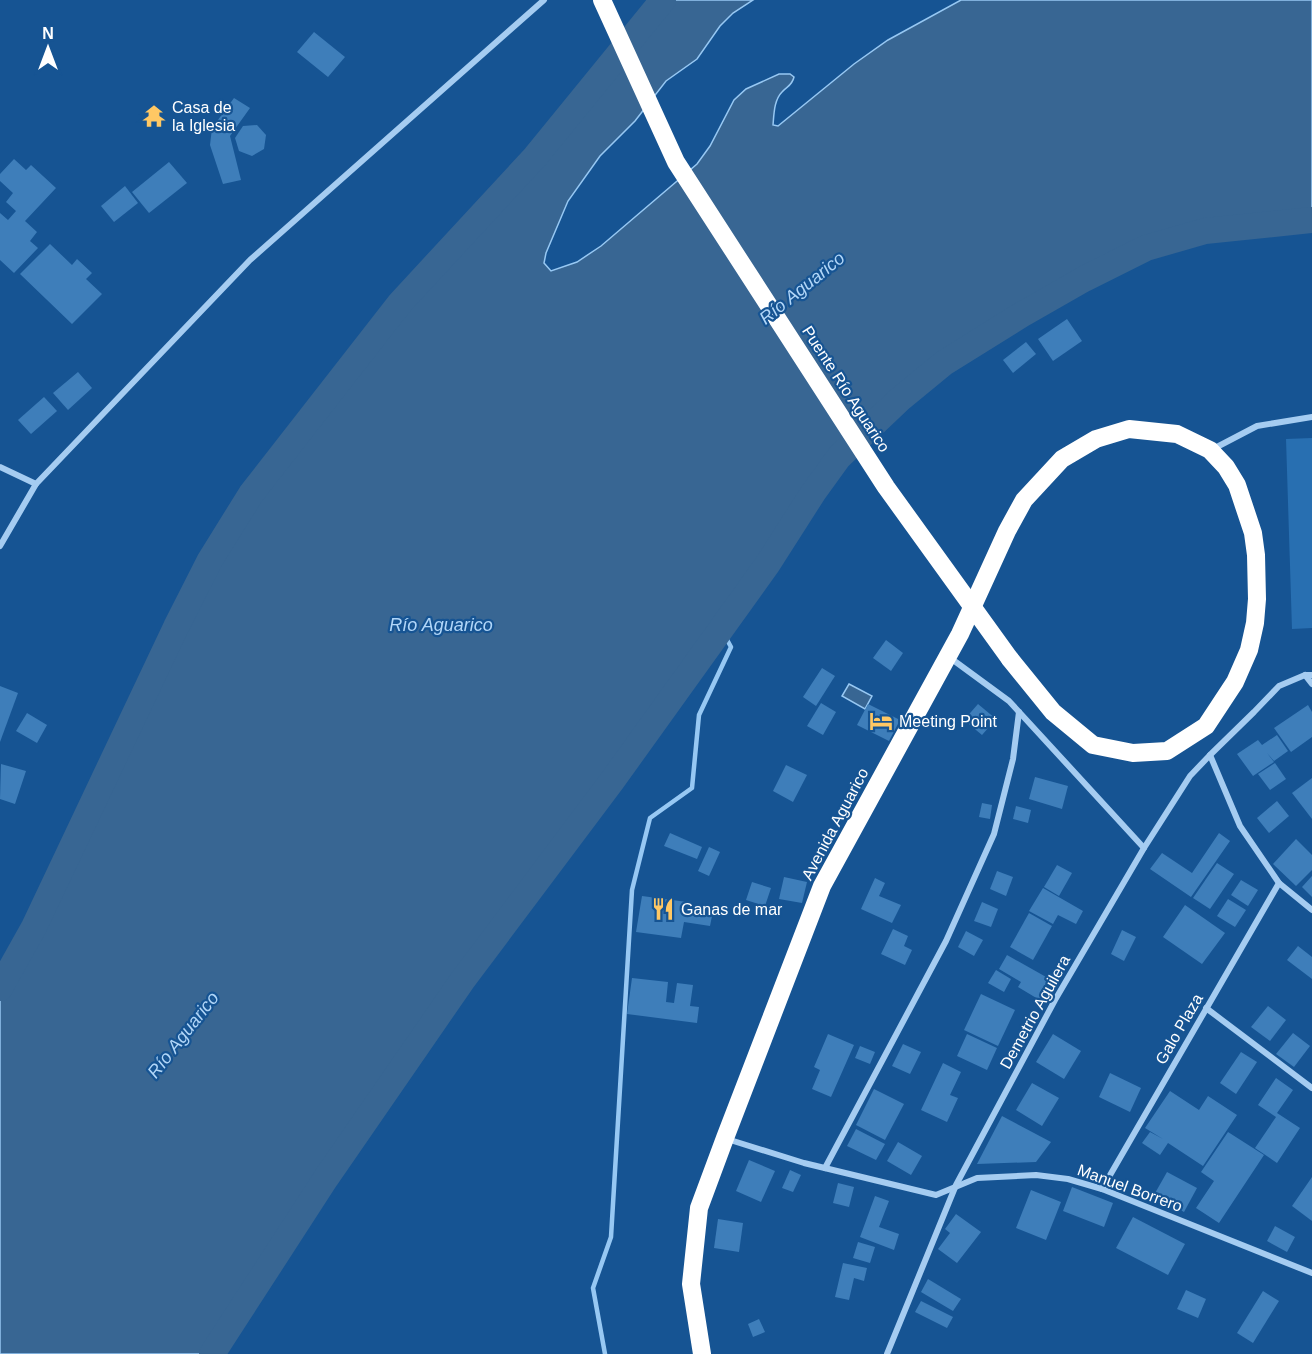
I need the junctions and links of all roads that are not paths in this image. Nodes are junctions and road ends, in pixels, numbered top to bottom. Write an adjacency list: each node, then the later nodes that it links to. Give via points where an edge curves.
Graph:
1 (544, 0): 6 (street, via 250,260)
2 (602, 0): 4 (highway, Puente Río Aguarico, bridge, via 676,162 886,487 1010,659 1053,712 1093,745 1133,753 1167,751 1206,726 1235,682 1249,650 1257,599 1256,555 1237,485)
3 (1312, 417): 4 (street, via 1257,426)
4 (1210, 450): 8 (highway, Avenida Aguarico, via 1177,434 1129,429 1095,439 1062,459 1018,510)
5 (0, 467): 6 (street)
6 (36, 484): 7 (street)
7 (0, 546)
8 (948, 657): 11 (street); 18 (highway, Avenida Aguarico, via 822,886)
9 (1309, 675): 10 (street); 12 (street, Demetrio Aguilera, via 1279,686)
10 (1312, 684)
11 (1019, 712): 13 (street); 19 (street, via 1013,759 994,834 946,940)
12 (1210, 755): 13 (street, Demetrio Aguilera, via 1190,776); 14 (street, via 1240,826)
13 (1144, 848): 20 (street, Demetrio Aguilera, via 1055,1000)
14 (1279, 883): 15 (street); 16 (street, Galo Plaza)
15 (1312, 910)
16 (1206, 1008): 17 (street); 21 (street, Galo Plaza)
17 (1312, 1088)
18 (725, 1138): 19 (street, Manuel Borrero); 23 (highway, Avenida Aguarico, via 699,1208 691,1284)
19 (825, 1168): 20 (street, Manuel Borrero, via 936,1195)
20 (956, 1185): 21 (street, Manuel Borrero, via 976,1178 1036,1175); 24 (street, Demetrio Aguilera)
21 (1102, 1189): 22 (street, Manuel Borrero)
22 (1312, 1273)
23 (702, 1354)
24 (887, 1354)

